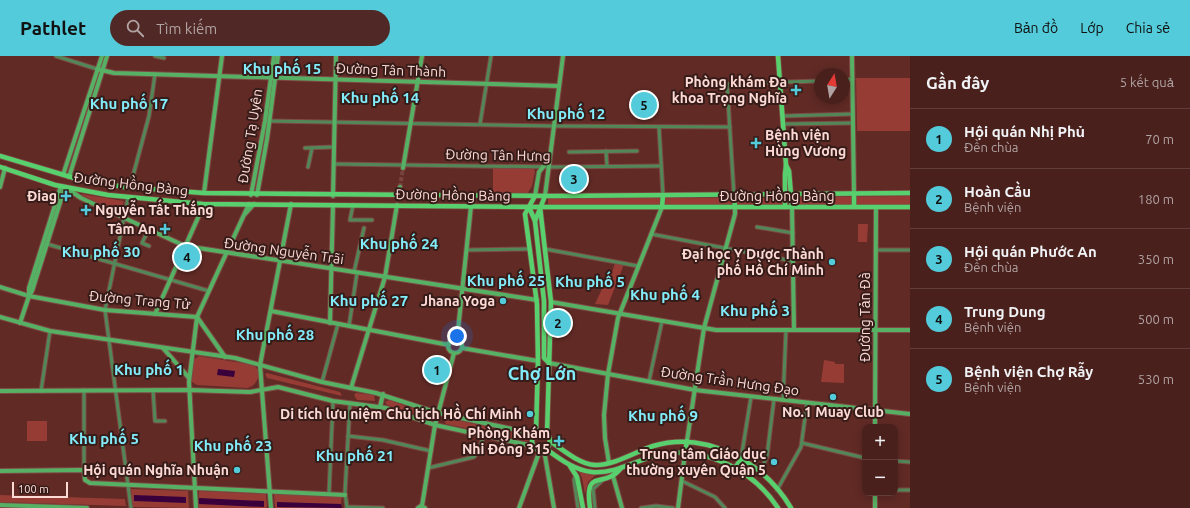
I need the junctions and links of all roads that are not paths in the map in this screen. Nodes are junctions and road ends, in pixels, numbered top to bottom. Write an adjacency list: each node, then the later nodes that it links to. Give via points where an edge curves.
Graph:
1 (56, 56): 15 (street)
2 (102, 56): 15 (street)
3 (107, 56): 16 (street)
4 (155, 56): 14 (street)
5 (222, 56): 18 (street)
6 (274, 56): 19 (street, Đường Tạ Uyên)
7 (278, 56): 19 (street, Đường Tạ Uyên)
8 (336, 56): 20 (street)
9 (422, 56): 24 (street)
10 (491, 56): 26 (street)
11 (563, 56): 27 (street)
12 (778, 56): 25 (main road)
13 (852, 56): 22 (street)
14 (164, 58)
15 (97, 69): 16 (street, Đường Tân Thành); 57 (street)
16 (102, 70): 17 (street, Đường Tân Thành, via 112,73); 57 (street)
17 (154, 74): 18 (street, Đường Tân Thành); 61 (street, via 149,116)
18 (219, 76): 19 (street, Đường Tân Thành); 63 (street)
19 (273, 77): 20 (street, Đường Tân Thành); 30 (street, Đường Tạ Uyên)
20 (335, 79): 24 (street, Đường Tân Thành); 31 (street)
21 (850, 79): 22 (street)
22 (853, 79): 28 (street)
23 (814, 81): 25 (street)
24 (417, 82): 26 (street, Đường Tân Thành); 32 (street)
25 (780, 82): 29 (main road); 38 (street, via 727,84)
26 (487, 84): 27 (street, Đường Tân Thành); 34 (street)
27 (559, 86): 36 (street)
28 (853, 114): 29 (street); 33 (street)
29 (783, 116): 35 (main road)
30 (267, 121): 31 (street); 69 (street, Đường Tạ Uyên)
31 (334, 122): 32 (street); 39 (street)
32 (410, 123): 34 (street); 50 (street)
33 (853, 123): 35 (street); 68 (street)
34 (480, 124): 36 (street)
35 (783, 124): 49 (main road)
36 (554, 126): 37 (street); 46 (street)
37 (659, 127): 38 (street); 52 (street)
38 (730, 127): 70 (street)
39 (334, 147): 41 (street); 48 (street)
40 (305, 148): 41 (street)
41 (312, 148): 53 (street)
42 (606, 151): 43 (street); 44 (street); 51 (street)
43 (637, 151)
44 (569, 152)
45 (0, 156): 47 (main road, Đường Hồng Bàng)
46 (550, 158): 54 (street); 55 (street)
47 (8, 159): 56 (main road); 57 (main road, Đường Hồng Bàng)
48 (334, 164): 50 (street, Đường Tân Hưng); 72 (street)
49 (786, 165): 58 (main road); 67 (main road)
50 (403, 166): 54 (street, Đường Tân Hưng)
51 (607, 166): 52 (street, Đường Tân Hưng); 55 (street, Đường Tân Hưng)
52 (661, 166): 77 (street)
53 (308, 167)
54 (542, 167): 55 (street, Đường Tân Hưng); 75 (street)
55 (549, 167): 76 (street)
56 (3, 168): 59 (main road, Đường Hồng Bàng); 60 (street)
57 (66, 176): 59 (main road); 61 (main road, Đường Hồng Bàng)
58 (785, 184): 65 (main road); 66 (main road)
59 (63, 186): 78 (main road, Đường Hồng Bàng); 95 (street, Đường Nguyễn Trãi); 103 (street)
60 (0, 187)
61 (130, 187): 63 (main road, Đường Hồng Bàng); 78 (main road)
62 (400, 187): 73 (street)
63 (204, 193): 69 (main road, Đường Hồng Bàng); 79 (main road)
64 (910, 193): 68 (main road, Đường Hồng Bàng)
65 (776, 194): 66 (main road, Đường Hồng Bàng); 70 (main road, Đường Hồng Bàng)
66 (785, 194): 67 (main road, Đường Hồng Bàng); 90 (main road)
67 (791, 194): 68 (main road, Đường Hồng Bàng); 91 (main road)
68 (854, 194): 92 (main road)
69 (254, 195): 71 (main road, Đường Hồng Bàng); 80 (main road)
70 (734, 195): 77 (main road, Đường Hồng Bàng); 89 (main road)
71 (293, 196): 72 (main road, Đường Hồng Bàng); 81 (main road)
72 (333, 196): 73 (main road, Đường Hồng Bàng); 82 (main road)
73 (398, 196): 74 (main road, Đường Hồng Bàng); 84 (main road)
74 (472, 196): 75 (main road, Đường Hồng Bàng); 85 (main road)
75 (535, 196): 76 (main road, Đường Hồng Bàng); 86 (main road)
76 (545, 196): 77 (main road, Đường Hồng Bàng); 87 (main road)
77 (663, 196): 88 (main road)
78 (128, 198): 79 (main road, Đường Hồng Bàng); 95 (street)
79 (203, 204): 80 (main road, Đường Hồng Bàng); 105 (street)
80 (251, 204): 81 (main road, Đường Hồng Bàng); 113 (street)
81 (291, 204): 82 (main road, Đường Hồng Bàng); 115 (street)
82 (333, 205): 83 (main road, Đường Hồng Bàng); 118 (street)
83 (353, 205): 84 (main road, Đường Hồng Bàng); 96 (street, via 350,220)
84 (397, 205): 85 (main road, Đường Hồng Bàng); 120 (street)
85 (471, 206): 86 (main road, Đường Hồng Bàng); 110 (street)
86 (529, 207): 87 (main road, Đường Hồng Bàng); 97 (main road); 106 (main road, via 525,214)
87 (540, 207): 88 (main road, Đường Hồng Bàng); 97 (main road); 108 (main road)
88 (662, 207): 89 (main road, Đường Hồng Bàng); 102 (street)
89 (735, 207): 90 (main road, Đường Hồng Bàng); 109 (street)
90 (786, 207): 91 (main road, Đường Hồng Bàng)
91 (792, 207): 92 (main road, Đường Hồng Bàng); 101 (street)
92 (854, 207): 93 (main road, Đường Hồng Bàng)
93 (876, 207): 94 (main road, Đường Hồng Bàng); 111 (street, Đường Tản Đà)
94 (910, 207)
95 (124, 218): 100 (street, Đường Nguyễn Trãi); 116 (street)
96 (372, 220)
97 (535, 221): 107 (main road)
98 (757, 227): 101 (street)
99 (364, 228): 119 (street)
100 (149, 229): 104 (street, via 142,243); 105 (street, Đường Nguyễn Trãi)
101 (793, 233): 114 (street)
102 (651, 234): 109 (street); 117 (street)
103 (45, 244): 116 (street); 125 (street, via 29,289)
104 (149, 246)
105 (185, 246): 113 (street, Đường Nguyễn Trãi); 121 (street)
106 (530, 249): 107 (main road); 110 (street); 126 (main road)
107 (538, 249): 108 (main road); 127 (main road)
108 (545, 249): 117 (street); 128 (main road)
109 (726, 249): 114 (street); 140 (street)
110 (467, 250): 123 (street)
111 (876, 250): 112 (street); 144 (street, Đường Tản Đà)
112 (910, 250)
113 (226, 254): 115 (street, Đường Nguyễn Trãi); 124 (street)
114 (793, 261): 143 (street)
115 (280, 262): 118 (street, Đường Nguyễn Trãi); 130 (street)
116 (114, 264): 121 (street); 129 (street)
117 (638, 266): 131 (street)
118 (332, 269): 119 (street, Đường Nguyễn Trãi); 137 (street)
119 (355, 272): 120 (street, Đường Nguyễn Trãi); 139 (street)
120 (385, 276): 123 (street, Đường Nguyễn Trãi); 141 (street)
121 (170, 280): 124 (street); 132 (street)
122 (0, 287): 125 (street, Đường Trang Tử)
123 (463, 289): 126 (street, Đường Nguyễn Trãi); 147 (street)
124 (209, 291): 134 (street)
125 (29, 296): 129 (street, Đường Trang Tử); 136 (street)
126 (537, 300): 127 (main road); 156 (main road)
127 (544, 301): 128 (main road); 155 (main road)
128 (551, 302): 131 (street); 157 (main road)
129 (105, 310): 132 (street, Đường Trang Tử); 148 (street)
130 (270, 311): 137 (street); 158 (street)
131 (619, 313): 135 (street); 159 (street)
132 (155, 314): 134 (street, Đường Trang Tử)
133 (0, 317): 136 (street)
134 (198, 317): 152 (street); 154 (street, Đường Trang Tử)
135 (662, 321): 140 (street); 162 (street)
136 (20, 323): 146 (street)
137 (330, 323): 138 (street)
138 (338, 324): 139 (street); 161 (street)
139 (349, 326): 141 (street)
140 (704, 328): 142 (street, via 720,331); 169 (street)
141 (369, 330): 149 (street); 163 (street)
142 (786, 330): 143 (street); 175 (street)
143 (794, 330): 144 (street)
144 (876, 330): 145 (street); 180 (street, Đường Tản Đà)
145 (910, 330)
146 (50, 331): 148 (street); 171 (street)
147 (457, 340): 149 (street); 151 (street)
148 (110, 341): 150 (street); 166 (street)
149 (449, 345): 153 (street)
150 (163, 348): 152 (street); 160 (street)
151 (462, 348): 153 (street, via 460,352); 156 (street)
152 (192, 353): 154 (street); 160 (street)
153 (454, 353): 181 (street)
154 (225, 357): 158 (street)
155 (544, 358): 156 (main road); 157 (main road)
156 (538, 361): 157 (main road); 186 (main road)
157 (549, 363): 159 (street, Đường Trần Hưng Đạo); 187 (main road)
158 (260, 365): 161 (street); 164 (street)
159 (608, 374): 162 (street, Đường Trần Hưng Đạo); 203 (street, via 604,423)
160 (189, 378): 168 (street)
161 (322, 382): 163 (street)
162 (649, 382): 169 (street, Đường Trần Hưng Đạo)
163 (351, 388): 172 (street)
164 (263, 389): 168 (street, via 250,392); 176 (street, via 278,387); 220 (street)
165 (84, 390): 166 (street); 171 (street); 208 (street)
166 (116, 390): 167 (street); 215 (street)
167 (153, 390): 168 (street); 183 (street, via 155,421)
168 (189, 390): 216 (street)
169 (695, 390): 173 (street, Đường Trần Hưng Đạo); 191 (street)
170 (0, 391): 171 (street)
171 (41, 391)
172 (383, 394): 179 (street); 181 (street)
173 (751, 397): 174 (street, Đường Trần Hưng Đạo); 200 (street)
174 (774, 399): 175 (street, Đường Trần Hưng Đạo); 210 (street, via 767,456)
175 (783, 400): 178 (street, Đường Trần Hưng Đạo)
176 (334, 401): 177 (street); 221 (street)
177 (350, 403): 179 (street); 189 (street)
178 (807, 403): 180 (street, Đường Trần Hưng Đạo); 192 (street)
179 (380, 406): 184 (street)
180 (875, 410): 182 (street, Đường Trần Hưng Đạo); 185 (street, Đường Tản Đà)
181 (438, 413): 184 (street); 186 (street)
182 (910, 414)
183 (165, 420)
184 (436, 424): 188 (street); 196 (street)
185 (875, 424)
186 (535, 434): 187 (main road); 193 (main road)
187 (547, 434): 190 (main road)
188 (484, 435): 193 (street); 206 (street, via 474,456)
189 (348, 436): 196 (street, via 388,441); 222 (street)
190 (550, 441): 194 (main road); 195 (main road)
191 (687, 441): 197 (main road); 200 (main road, via 713,446); 203 (main road, via 655,446)
192 (802, 443): 199 (street); 217 (street)
193 (533, 446): 195 (main road)
194 (562, 449): 198 (main road); 203 (main road, via 590,464)
195 (543, 450): 198 (main road); 234 (street); 235 (street)
196 (431, 451): 206 (street)
197 (685, 453): 205 (main road, via 660,455); 207 (main road, via 713,458); 214 (street)
198 (556, 456): 204 (main road)
199 (862, 457)
200 (741, 459): 207 (main road); 210 (main road)
201 (898, 461): 202 (street)
202 (910, 462)
203 (609, 463)
204 (568, 464): 205 (main road, via 593,472); 211 (main road)
205 (622, 466): 212 (main road)
206 (428, 468): 228 (street)
207 (735, 468): 224 (main road, via 760,485)
208 (84, 470): 209 (street); 215 (street, via 84,479 88,483)
209 (0, 471)
210 (760, 473): 217 (main road)
211 (576, 474): 236 (street, via 574,483); 237 (main road)
212 (613, 476): 213 (main road); 240 (street)
213 (606, 478): 238 (main road, via 591,484 588,494); 239 (street, via 593,489)
214 (682, 481): 243 (street); 244 (street, via 715,497)
215 (128, 485): 216 (street); 230 (street)
216 (195, 488): 220 (street); 231 (street)
217 (777, 490): 247 (main road)
218 (898, 490): 219 (street)
219 (910, 490)
220 (270, 491): 221 (street); 232 (street)
221 (328, 494): 222 (street)
222 (345, 495): 227 (street)
223 (875, 496): 248 (street)
224 (772, 500): 245 (main road); 246 (main road)
225 (0, 505): 226 (street)
226 (59, 507): 229 (street)
227 (347, 507): 233 (street)
228 (422, 507)
229 (88, 508)
230 (131, 508)
231 (196, 508)
232 (271, 508)
233 (383, 508)
234 (519, 508)
235 (554, 508)
236 (578, 508)
237 (583, 508)
238 (590, 508)
239 (595, 508)
240 (622, 508)
241 (641, 508): 242 (street)
242 (674, 508)
243 (678, 508)
244 (726, 508)
245 (773, 508)
246 (778, 508)
247 (791, 508)
248 (875, 508)

